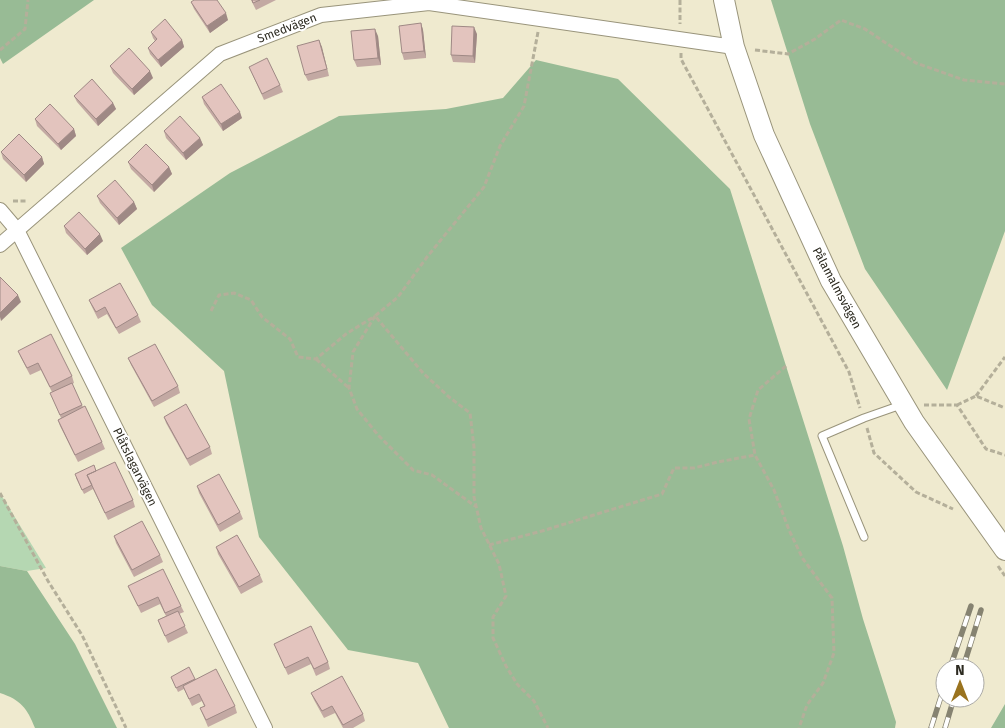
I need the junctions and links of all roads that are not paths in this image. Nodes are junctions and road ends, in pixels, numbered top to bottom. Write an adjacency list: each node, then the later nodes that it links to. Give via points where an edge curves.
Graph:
1 (724, 0): 2 (street, Pålamalmsvägen)
2 (734, 47): 4 (street, Smedvägen, via 429,3 321,15 220,54); 6 (street, Pålamalmsvägen, via 764,135 830,281)
3 (0, 210): 4 (street, Plåtslagarvägen)
4 (17, 230): 5 (street, Smedvägen); 9 (street, Plåtslagarvägen)
5 (0, 245)
6 (903, 404): 7 (lane, via 822,436); 8 (street, Pålamalmsvägen)
7 (864, 537)
8 (999, 555)
9 (265, 728)

